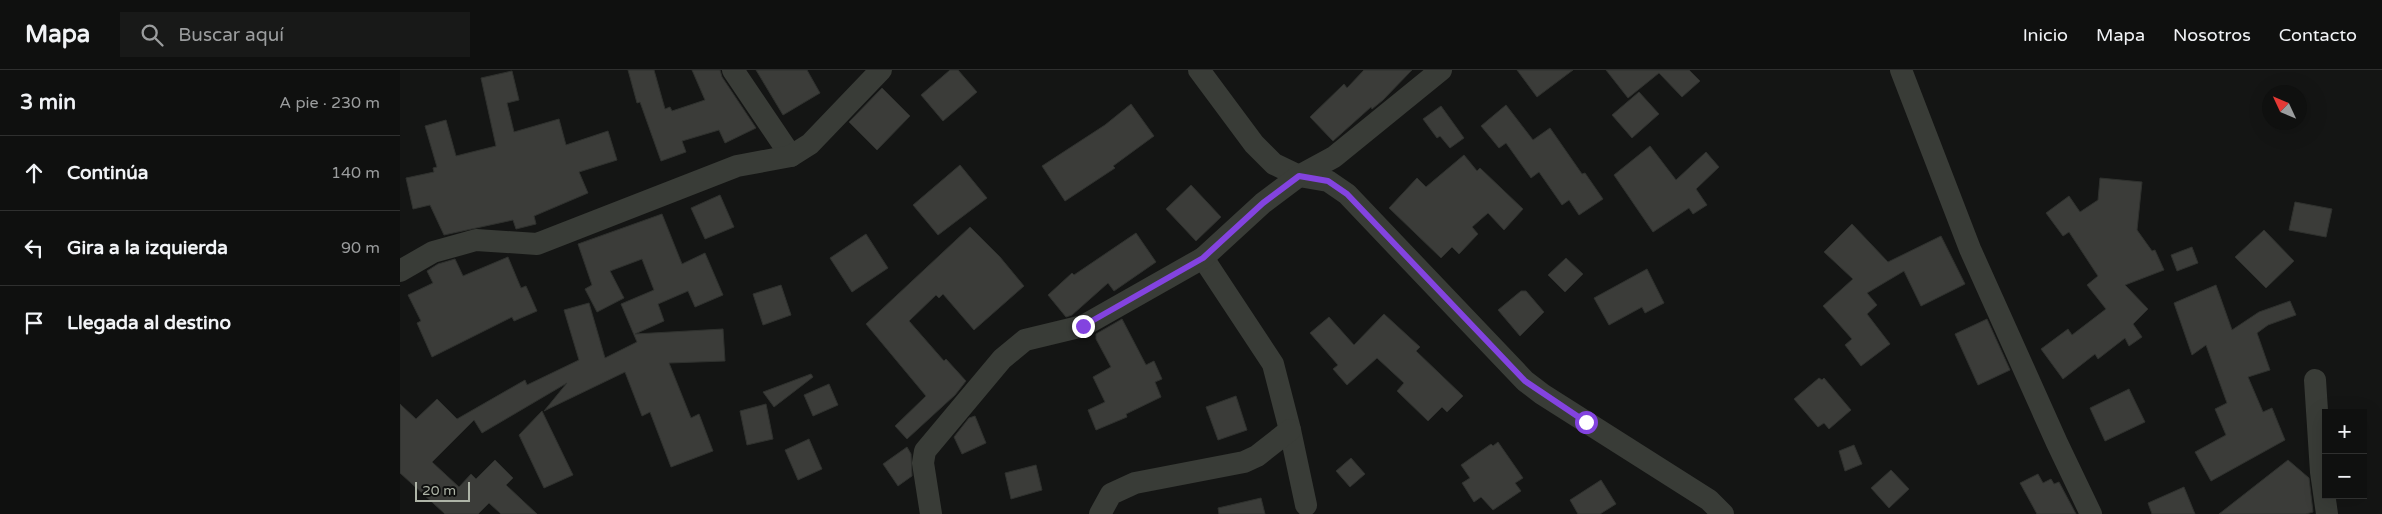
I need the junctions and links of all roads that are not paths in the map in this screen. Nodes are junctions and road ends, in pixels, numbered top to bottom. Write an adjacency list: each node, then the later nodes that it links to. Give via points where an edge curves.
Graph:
1 (733, 70): 6 (street)
2 (881, 70): 6 (street, via 810,144)
3 (1199, 70): 7 (street, via 1254,144 1274,164)
4 (1442, 70): 7 (street, via 1334,157)
5 (1901, 70): 16 (street, via 1970,248)
6 (791, 156): 9 (street, via 737,166 537,244 476,240 433,252)
7 (1299, 176): 8 (street, via 1263,203); 15 (street, via 1328,181 1347,194 1530,385 1709,500)
8 (1203, 258): 11 (street, via 1273,364); 13 (street, via 1083,326 1025,340 1002,359 925,452 923,463)
9 (400, 271)
10 (2314, 380): 17 (street)
11 (1290, 430): 12 (street); 14 (street, via 1244,462 1135,483 1112,494)
12 (1306, 505)
13 (932, 514)
14 (1100, 514)
15 (1723, 514)
16 (2091, 514)
17 (2327, 514)

